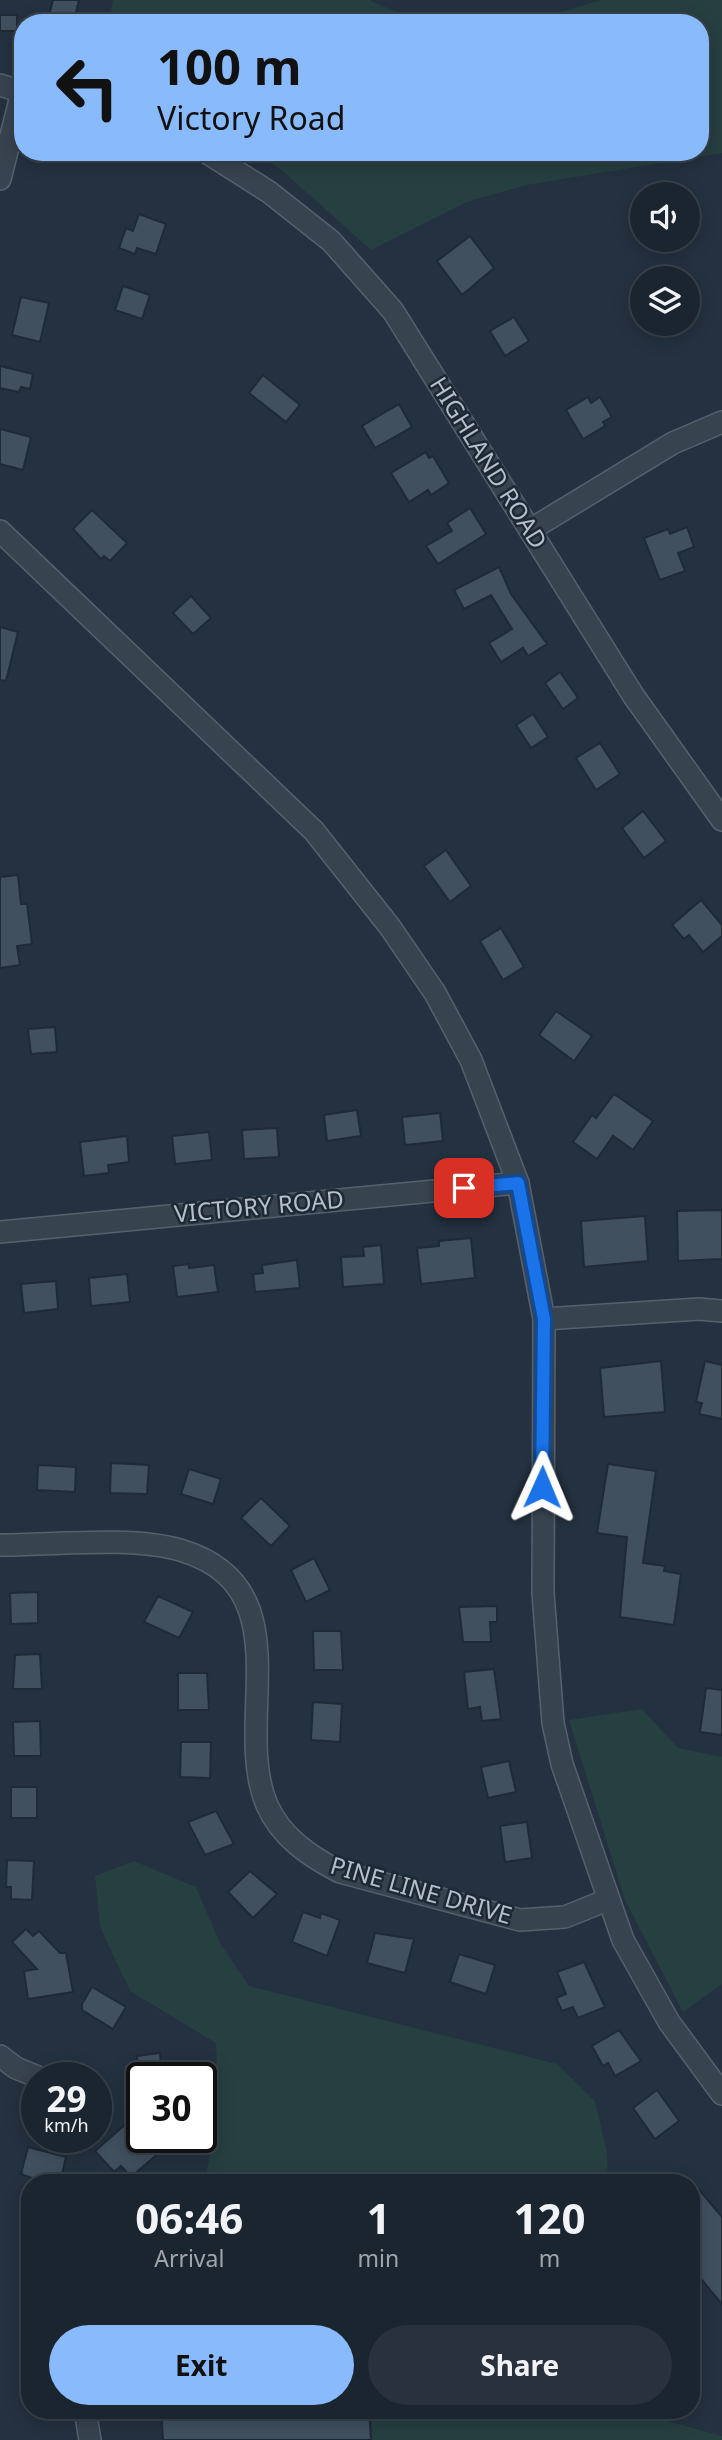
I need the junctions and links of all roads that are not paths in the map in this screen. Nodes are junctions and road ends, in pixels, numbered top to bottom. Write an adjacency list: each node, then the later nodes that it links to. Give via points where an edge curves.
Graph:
1 (14, 126): 3 (street)
2 (220, 161): 5 (street, HIGHLAND ROAD, via 269,192 351,261 393,311)
3 (0, 179)
4 (722, 422): 5 (street, via 673,443)
5 (530, 530): 7 (street, HIGHLAND ROAD, via 633,695)
6 (0, 531): 8 (street, via 314,831 354,878 441,1004 471,1060)
7 (722, 820)
8 (518, 1183): 9 (street, VICTORY ROAD); 11 (street)
9 (0, 1232)
10 (722, 1311): 11 (street)
11 (544, 1319): 13 (street, via 543,1593 550,1699 562,1764)
12 (0, 1545): 13 (street, PINE LINE DRIVE, via 159,1546 197,1556 224,1573 245,1601 257,1637 259,1758 267,1804 290,1839 320,1862 340,1872 520,1920 565,1916)
13 (607, 1900): 16 (street, via 623,1940 669,2022)
14 (0, 2056): 15 (street)
15 (21, 2070)
16 (722, 2094)
17 (86, 2419): 18 (street)
18 (90, 2440)

